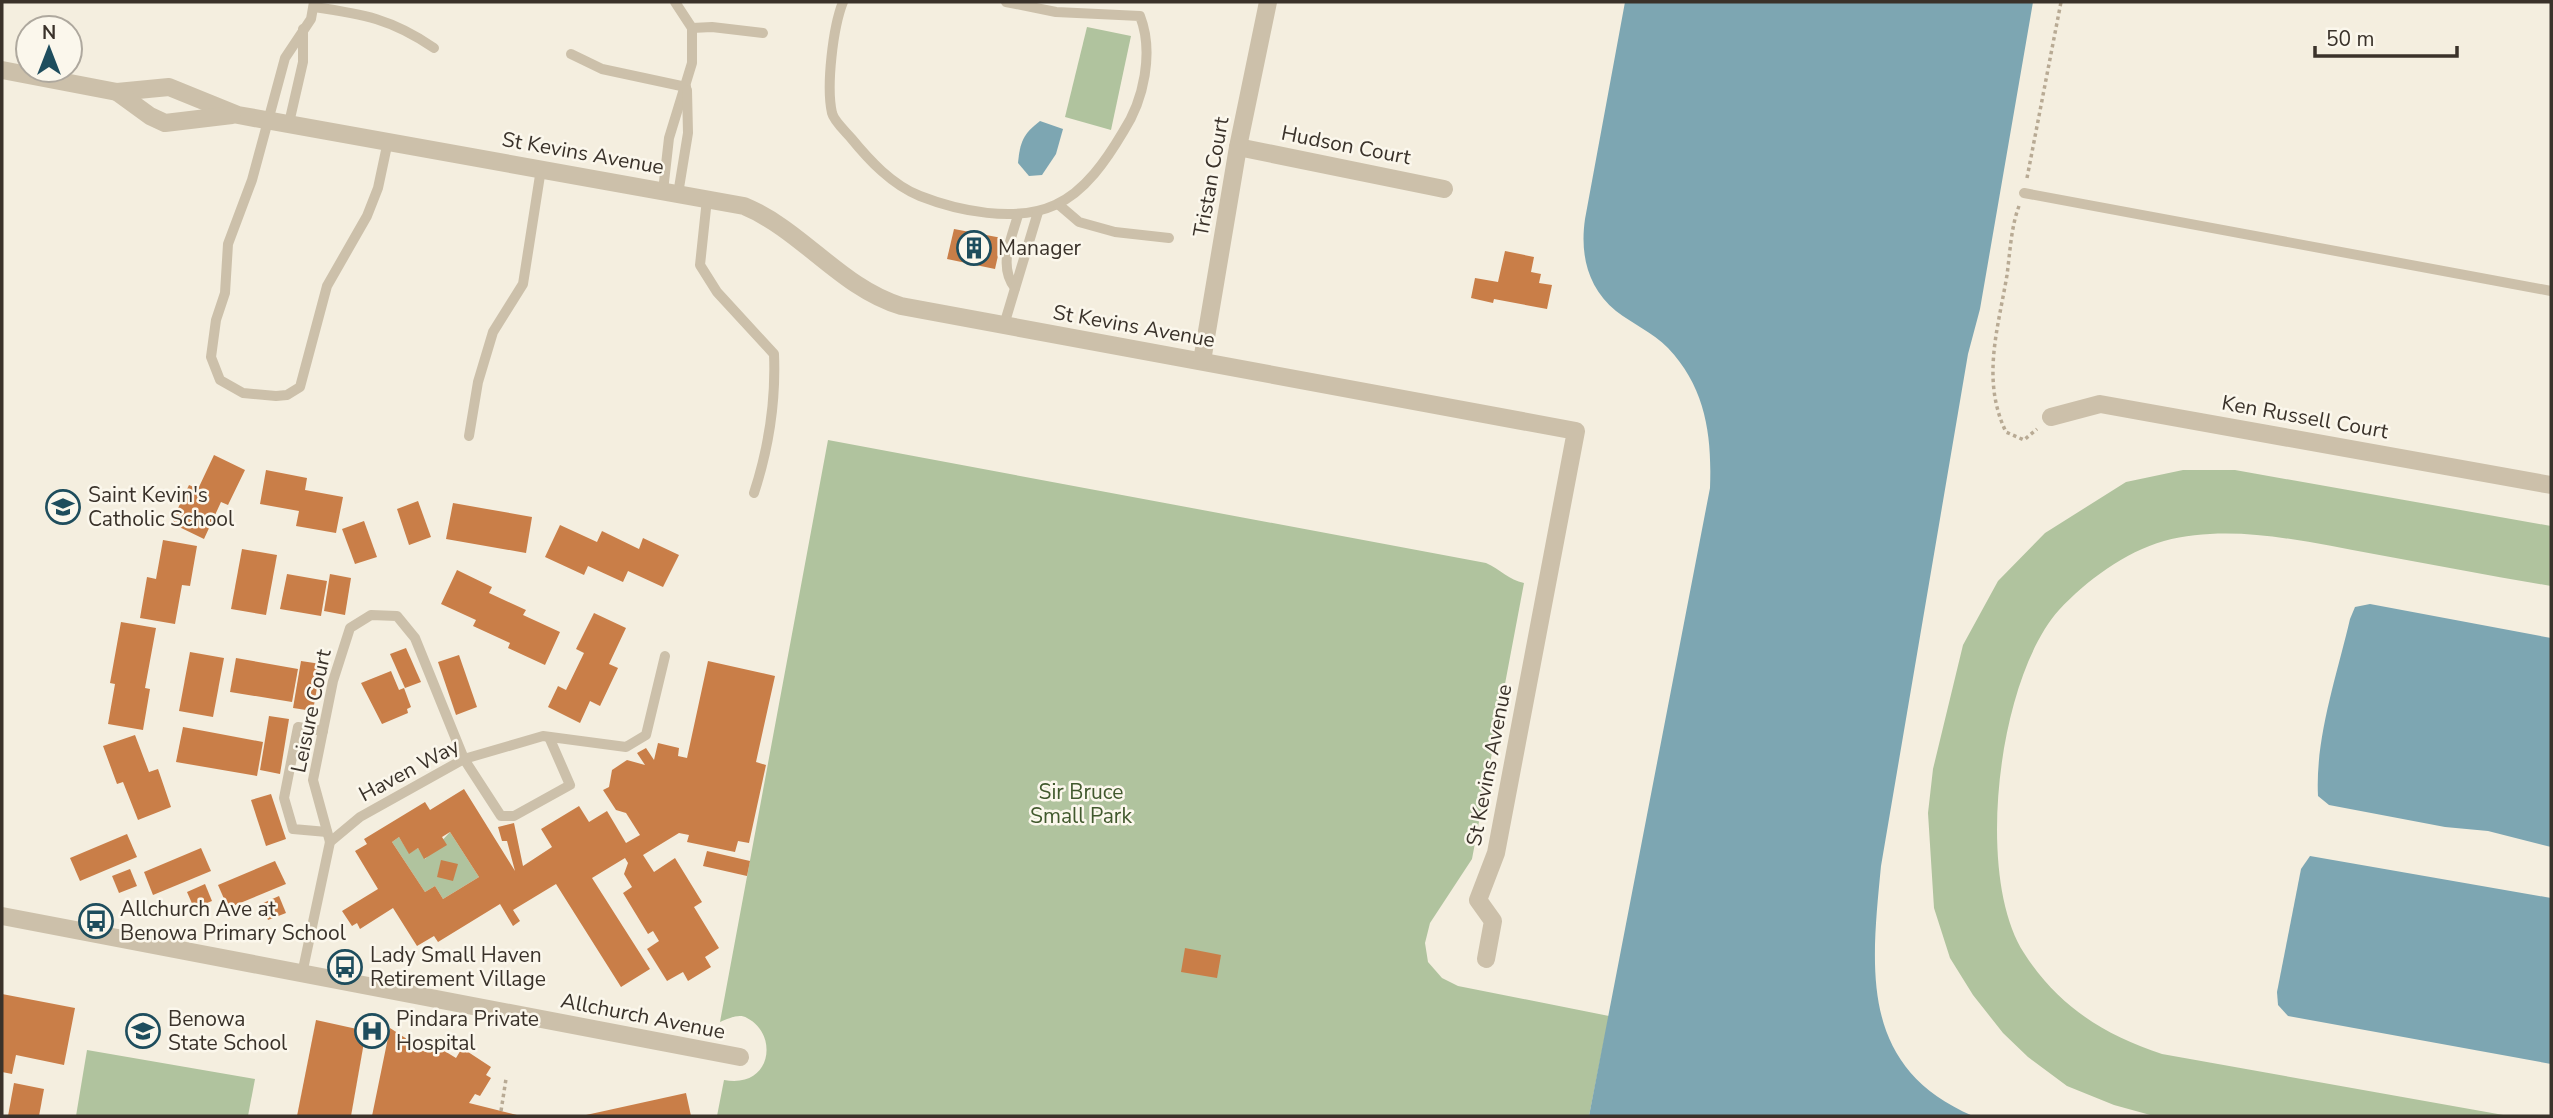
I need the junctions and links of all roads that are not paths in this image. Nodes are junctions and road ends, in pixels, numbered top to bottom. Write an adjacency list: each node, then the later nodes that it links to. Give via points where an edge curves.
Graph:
1 (675, 2): 6 (lane)
2 (843, 2): 28 (lane, via 837,16 832,114 870,163 918,195)
3 (1006, 2): 26 (lane, via 1056,12 1140,16 1148,35 1136,112 1101,167)
4 (1268, 2): 20 (street, Tristan Court)
5 (314, 4): 7 (lane); 9 (lane, via 405,27)
6 (692, 28): 8 (lane); 12 (lane, via 692,63)
7 (303, 29): 17 (lane, via 285,58); 18 (lane, via 303,62)
8 (763, 33)
9 (434, 48)
10 (571, 54): 12 (lane, via 602,69)
11 (2, 70): 14 (street, St Kevins Avenue)
12 (686, 87): 23 (lane, via 688,133); 23 (lane, via 669,138)
13 (178, 91): 14 (street, St Kevins Avenue, via 163,87); 15 (street, St Kevins Avenue); 16 (street, via 184,102)
14 (117, 92): 16 (street, St Kevins Avenue, via 160,121)
15 (238, 115): 16 (street, St Kevins Avenue); 17 (street, St Kevins Avenue)
16 (176, 120)
17 (269, 120): 18 (street, St Kevins Avenue); 19 (lane, via 228,244 225,293 212,341 211,357 220,380 243,393 276,396 300,387 327,286 367,216)
18 (289, 123): 19 (street, St Kevins Avenue)
19 (388, 141): 21 (street, St Kevins Avenue)
20 (1238, 147): 22 (street, Hudson Court); 33 (street, Tristan Court)
21 (541, 169): 23 (street, St Kevins Avenue); 35 (lane, via 523,284 493,332)
22 (1444, 189)
23 (670, 192): 25 (street, St Kevins Avenue)
24 (2024, 193): 31 (lane)
25 (706, 199): 32 (street, St Kevins Avenue, via 744,206 774,220 883,301); 37 (lane, via 700,265 717,292 775,354 776,389 768,449)
26 (1058, 204): 27 (lane); 29 (lane, via 1079,222 1115,232)
27 (1038, 212): 28 (lane); 30 (lane)
28 (1018, 215): 30 (lane, via 1005,266)
29 (1170, 238)
30 (1015, 288): 32 (lane)
31 (2551, 291)
32 (1004, 325): 33 (street, St Kevins Avenue)
33 (1202, 361): 44 (street, St Kevins Avenue, via 1576,431 1496,853 1478,900 1493,921)
34 (2051, 416): 36 (street, Ken Russell Court, via 2099,404)
35 (469, 436)
36 (2551, 485)
37 (754, 493)
38 (664, 656): 40 (lane, Haven Way, via 646,735 626,747)
39 (323, 731): 41 (lane, Leisure Court, via 332,681 350,628 371,614 397,616 415,638); 42 (lane, Leisure Court, via 313,780); 42 (lane, via 298,727 284,798 293,828)
40 (549, 737): 41 (lane, Haven Way); 41 (lane, Leisure Court, via 570,785 514,816 501,816)
41 (464, 759): 42 (lane, Haven Way)
42 (328, 837): 45 (lane)
43 (2, 916): 45 (street, Allchurch Avenue)
44 (1486, 959)
45 (302, 974): 46 (street, Allchurch Avenue)
46 (740, 1057)

